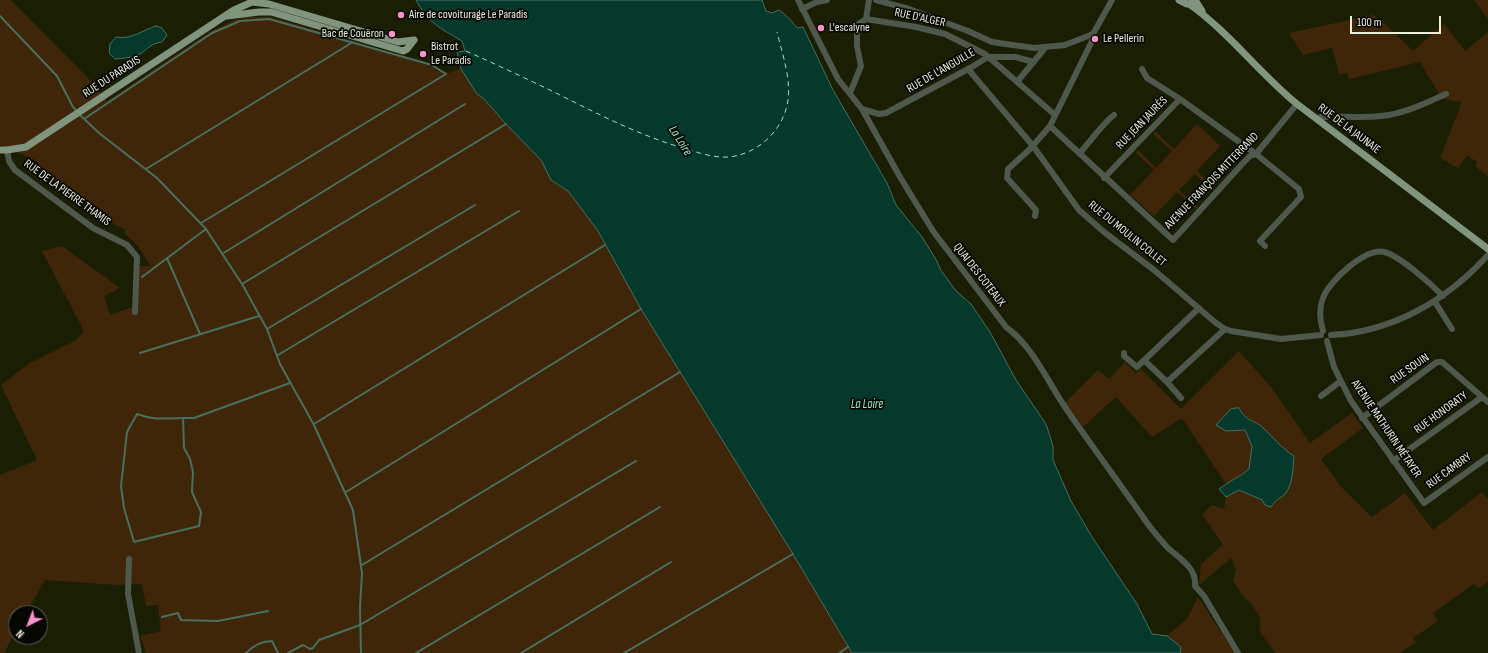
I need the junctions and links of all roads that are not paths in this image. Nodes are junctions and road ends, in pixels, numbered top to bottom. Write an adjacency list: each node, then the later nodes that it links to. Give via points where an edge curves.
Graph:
1 (798, 0): 8 (street, QUAI DES COTEAUX)
2 (828, 0): 8 (street)
3 (869, 0): 10 (street)
4 (876, 0): 12 (street, via 978,34 992,42 1023,48)
5 (1112, 0): 11 (street)
6 (1179, 0): 7 (main road, RUE DE LA JAUNAIE, via 1184,4)
7 (1193, 1): 21 (main road, RUE DE LA JAUNAIE, via 1205,16)
8 (802, 9): 18 (street, QUAI DES COTEAUX, via 836,75)
9 (227, 16): 9 (main road, RUE DU PARADIS, via 271,12 403,51 414,40 398,42 261,2 247,3); 28 (main road, RUE DU PARADIS, via 35,142 26,147)
10 (864, 21): 13 (street, RUE D'ALGER, via 945,34); 18 (street, via 857,25 861,66)
11 (1093, 34): 12 (street, via 1065,45); 23 (street, via 1094,37)
12 (1045, 48): 14 (street)
13 (988, 57): 14 (street, RUE DE L'ANGUILLE); 16 (street, RUE DE L'ANGUILLE); 17 (street)
14 (1034, 62): 17 (street)
15 (1142, 69): 20 (street, via 1147,78)
16 (968, 70): 22 (street, RUE DE L'ANGUILLE, via 886,113 879,114 866,108); 27 (street, RUE DU MOULIN COLLET)
17 (1017, 82): 23 (street)
18 (850, 93): 22 (street, QUAI DES COTEAUX)
19 (1446, 94): 25 (street, via 1392,115)
20 (1180, 99): 30 (street, RUE JEAN JAURÈS); 31 (street, RUE JEAN JAURÈS)
21 (1297, 104): 25 (main road, RUE DE LA JAUNAIE); 30 (street, AVENUE FRANÇOIS MITTERRAND)
22 (862, 109): 59 (street, QUAI DES COTEAUX, via 933,232 1006,327 1034,358 1068,412 1146,521 1167,547 1190,569 1194,576 1194,586 1204,596)
23 (1055, 115): 26 (street)
24 (1114, 115): 29 (street)
25 (1317, 119): 34 (main road, RUE DE LA JAUNAIE)
26 (1050, 126): 27 (street); 29 (street, AVENUE FRANÇOIS MITTERRAND)
27 (1033, 146): 32 (street, via 1008,169 1006,174 1036,210); 38 (street, RUE DU MOULIN COLLET, via 1080,210)
28 (3, 150): 39 (street, RUE DE LA PIERRE THAMIS, via 15,170 92,228 126,245 137,257)
29 (1080, 153): 31 (street, AVENUE FRANÇOIS MITTERRAND)
30 (1256, 154): 31 (street, AVENUE FRANÇOIS MITTERRAND, via 1244,162 1173,240); 33 (street, RUE JEAN JAURÈS, via 1299,189 1301,196 1260,241)
31 (1104, 178)
32 (1035, 216)
33 (1265, 246)
34 (1488, 249)
35 (1488, 255): 36 (street, via 1453,290)
36 (1443, 296): 37 (street); 42 (street, via 1385,252 1365,255 1331,285 1323,296 1320,307)
37 (1435, 302): 41 (street); 43 (street, via 1416,312 1362,332)
38 (1199, 308): 40 (street, RUE DU MOULIN COLLET); 46 (street)
39 (135, 312)
40 (1224, 329): 42 (street, via 1281,339); 47 (street)
41 (1452, 329)
42 (1322, 333): 43 (street, via 1328,331); 44 (street, via 1323,340)
43 (1331, 335): 44 (street)
44 (1327, 340): 48 (street, AVENUE MATHURIN MÉTAYER)
45 (1124, 353): 46 (street, via 1134,367)
46 (1144, 360): 47 (street)
47 (1167, 382): 51 (street)
48 (1341, 382): 49 (street); 53 (street, AVENUE MATHURIN MÉTAYER)
49 (1321, 396)
50 (1482, 397): 52 (street, RUE SOUIN); 53 (street, RUE SOUIN, via 1442,362 1437,362); 55 (street, RUE HONORATY)
51 (1181, 398)
52 (1488, 402)
53 (1362, 418): 55 (street, AVENUE MATHURIN MÉTAYER)
54 (1488, 457): 56 (street, RUE CAMBRY)
55 (1393, 461): 56 (street, AVENUE MATHURIN MÉTAYER)
56 (1424, 503)
57 (129, 558): 58 (street, via 128,594)
58 (139, 653)
59 (1238, 653)

